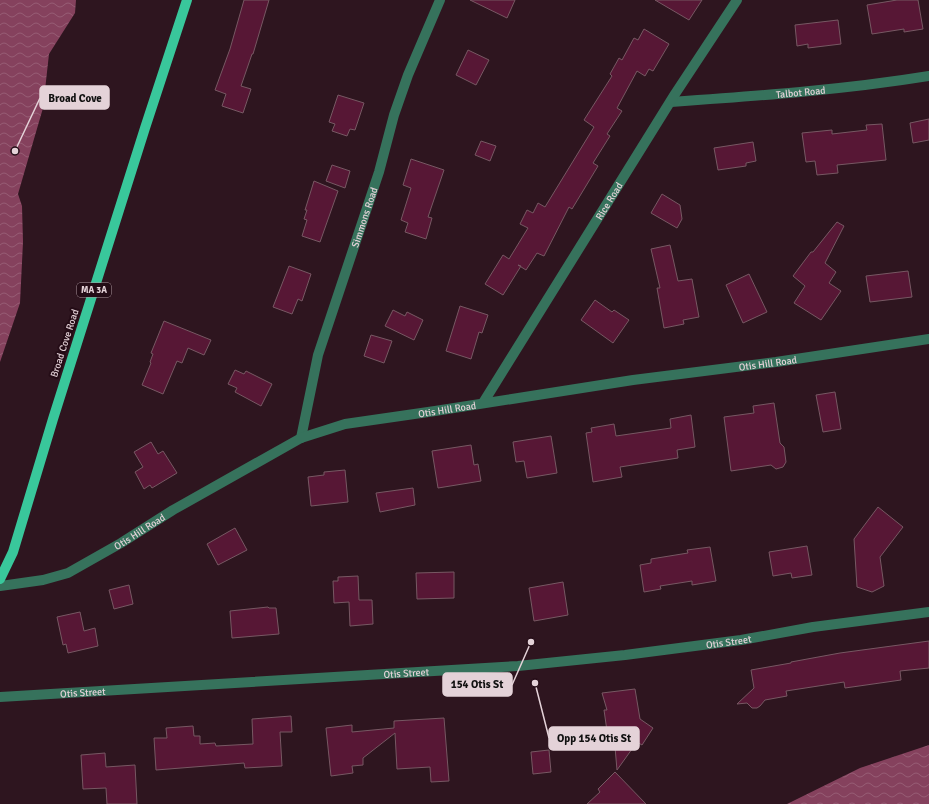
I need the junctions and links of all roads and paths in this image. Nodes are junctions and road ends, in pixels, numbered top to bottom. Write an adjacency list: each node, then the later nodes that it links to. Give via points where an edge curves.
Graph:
1 (187, 0): 9 (main road, Broad Cove Road / MA 3A, via 55,412 13,552)
2 (440, 0): 8 (street, Simmons Road, via 394,115 379,172 318,355)
3 (737, 0): 5 (street, Rice Road)
4 (929, 76): 5 (street, Talbot Road, via 790,94)
5 (671, 102): 7 (street, Rice Road)
6 (929, 339): 7 (street, Otis Hill Road)
7 (483, 403): 8 (street, Otis Hill Road, via 345,424)
8 (301, 438): 10 (street, Otis Hill Road, via 68,572 43,580)
9 (0, 579)
10 (0, 586)
11 (929, 612): 12 (street, Otis Street, via 741,640 518,666)
12 (0, 696)

